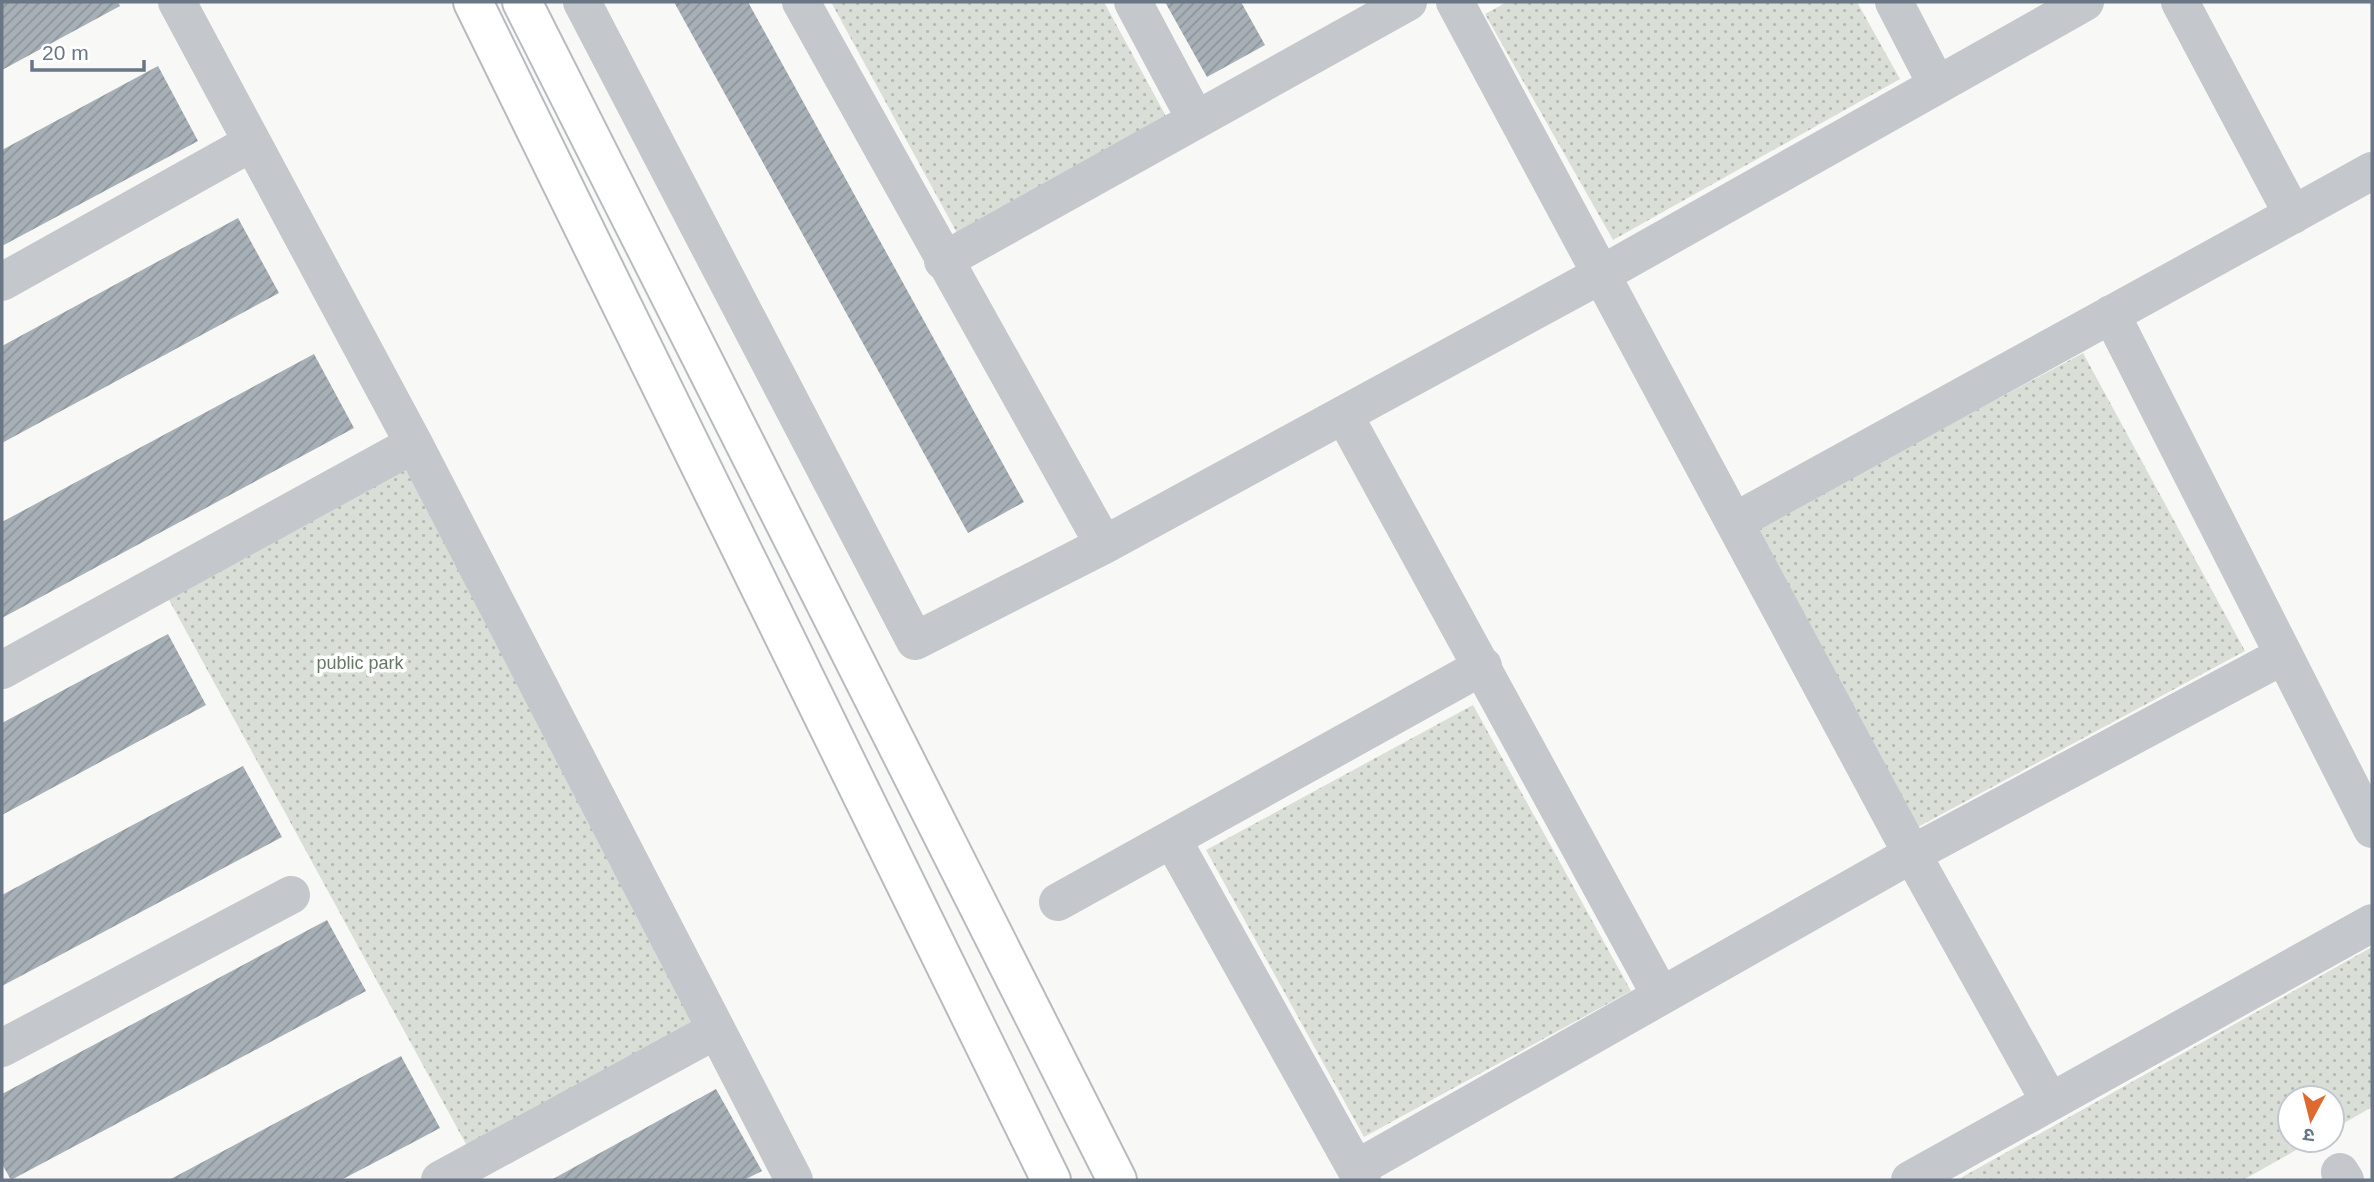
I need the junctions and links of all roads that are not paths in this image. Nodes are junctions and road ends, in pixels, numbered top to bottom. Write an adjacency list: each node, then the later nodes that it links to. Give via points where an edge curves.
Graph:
1 (177, 2): 14 (street)
2 (473, 2): 41 (main road)
3 (522, 2): 42 (main road)
4 (582, 2): 24 (street, via 915,641)
5 (802, 2): 17 (street)
6 (1132, 2): 13 (street)
7 (1408, 2): 13 (street)
8 (1455, 2): 18 (street)
9 (1894, 2): 12 (street)
10 (2085, 2): 12 (street)
11 (2180, 2): 16 (street)
12 (1937, 85): 18 (street)
13 (1196, 121): 17 (street)
14 (251, 144): 19 (street); 22 (street)
15 (2372, 171): 16 (street)
16 (2293, 215): 20 (street)
17 (943, 261): 24 (street)
18 (1602, 274): 21 (street); 23 (street)
19 (2, 282)
20 (2111, 314): 23 (street); 25 (street)
21 (1344, 415): 24 (street); 26 (street)
22 (414, 444): 27 (street); 35 (street)
23 (1734, 522): 30 (street)
24 (1104, 545)
25 (2284, 655): 28 (street); 30 (street)
26 (1483, 666): 29 (street); 34 (street)
27 (2, 670)
28 (2372, 829)
29 (1172, 839): 32 (street); 38 (street)
30 (1912, 854): 34 (street); 37 (street)
31 (291, 895): 36 (street)
32 (1058, 902)
33 (2372, 923): 37 (street)
34 (1661, 996): 38 (street)
35 (716, 1030): 39 (street); 40 (street)
36 (2, 1048)
37 (2050, 1102): 43 (street)
38 (1359, 1174)
39 (440, 1180)
40 (794, 1180)
41 (1051, 1180)
42 (1117, 1180)
43 (1910, 1180)

